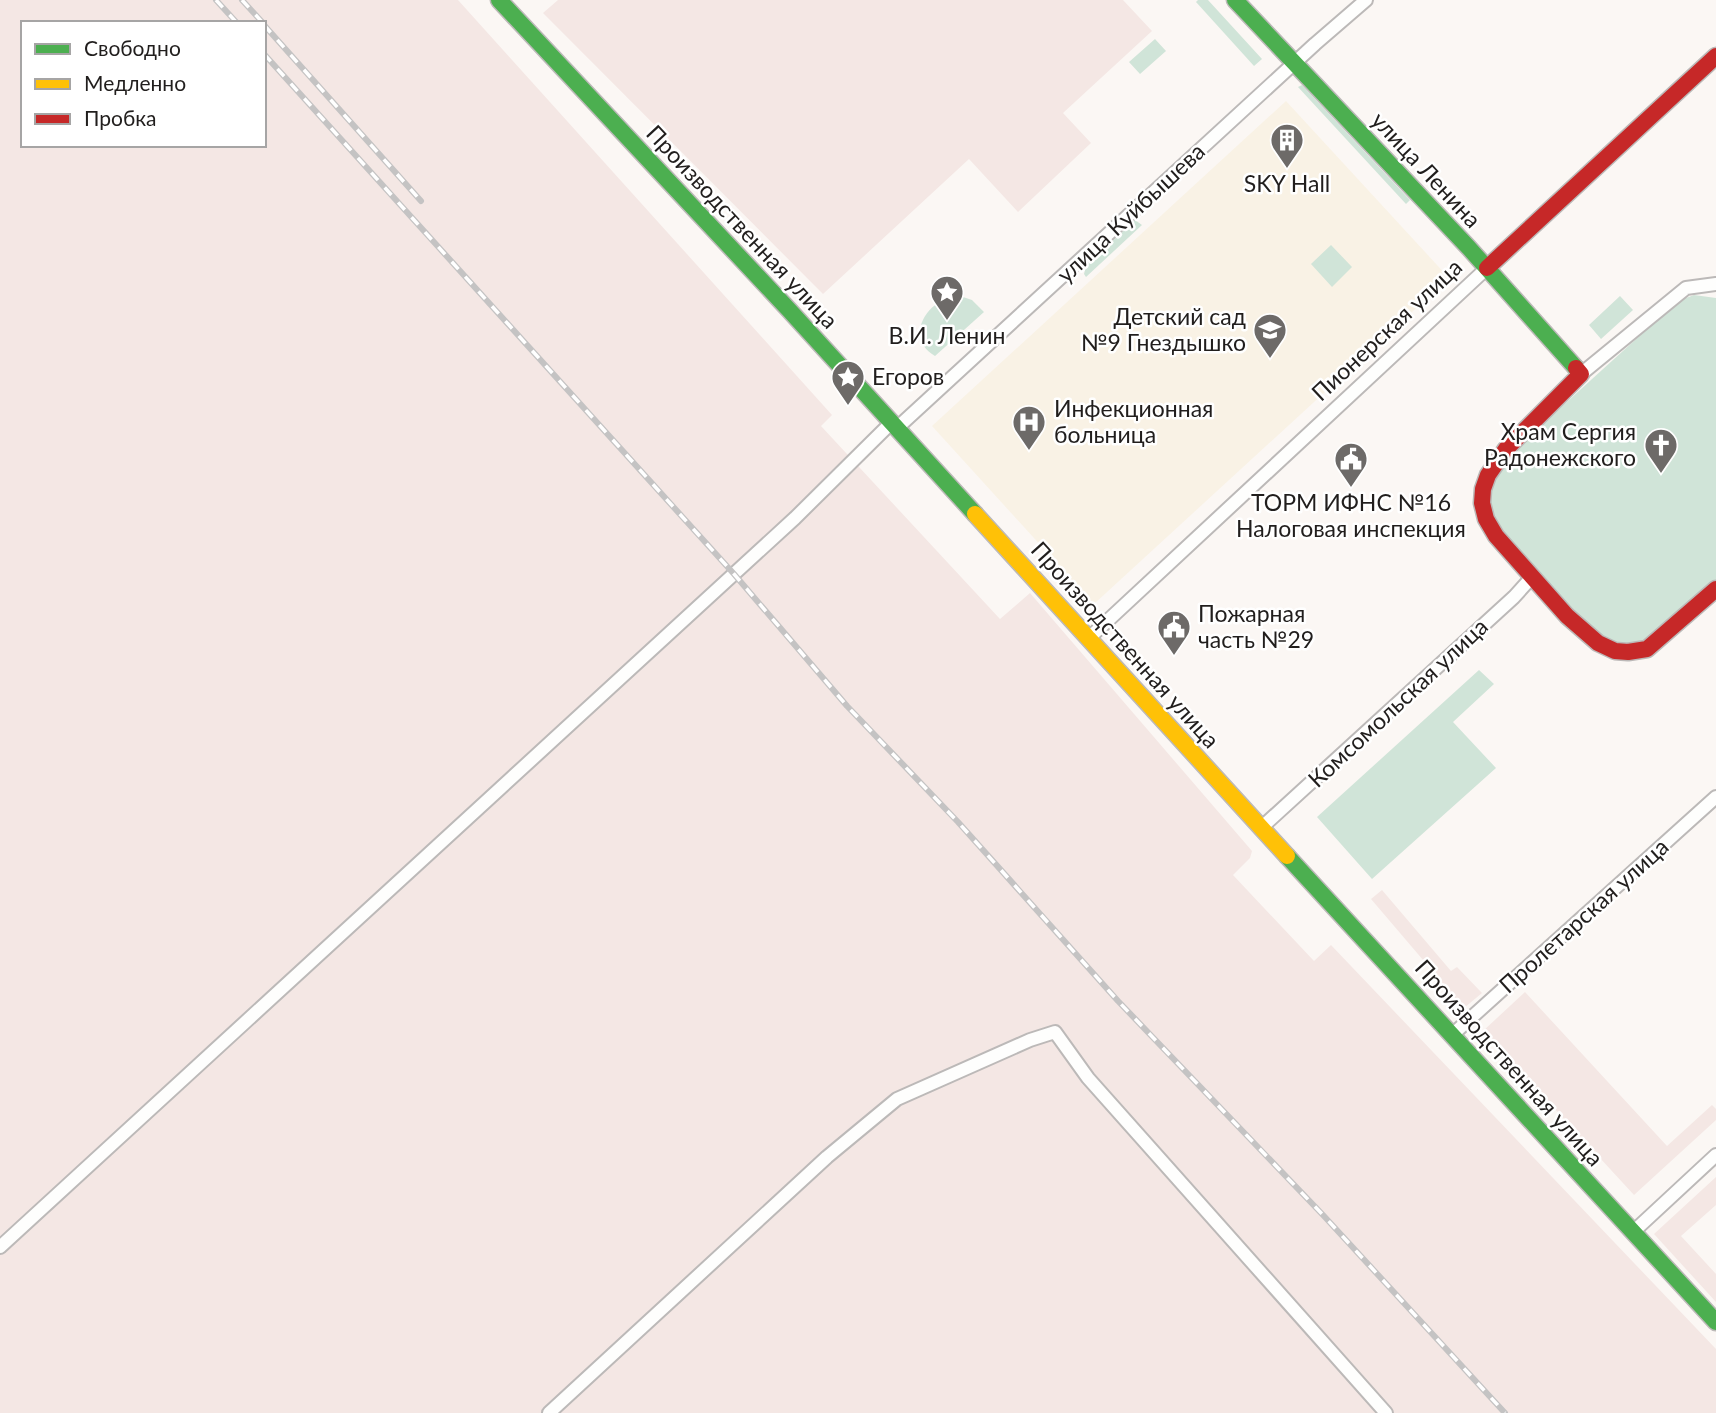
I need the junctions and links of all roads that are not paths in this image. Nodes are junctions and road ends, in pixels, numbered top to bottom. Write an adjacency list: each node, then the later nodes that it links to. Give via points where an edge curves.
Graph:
1 (499, 0): 9 (street, Производственная улица)
2 (1235, 0): 5 (street, улица Ленина)
3 (1366, 0): 5 (street, улица Куйбышева)
4 (1716, 56): 6 (street, Пионерская улица)
5 (1293, 64): 6 (street, улица Ленина); 9 (street, улица Куйбышева)
6 (1487, 268): 8 (street, улица Ленина); 12 (street, Пионерская улица)
7 (1716, 284): 8 (street, via 1686,288)
8 (1581, 374): 10 (street, via 1496,457 1485,480 1485,521)
9 (894, 425): 12 (street, Производственная улица); 18 (street, улица Куйбышева)
10 (1532, 577): 11 (street, via 1597,642 1610,650 1634,653 1656,644); 14 (street, Комсомольская улица)
11 (1716, 589)
12 (1089, 638): 14 (street, Производственная улица)
13 (1716, 797): 15 (street, Пролетарская улица)
14 (1261, 828): 15 (street, Производственная улица)
15 (1452, 1035): 17 (street, Производственная улица)
16 (1716, 1155): 17 (street)
17 (1633, 1232): 19 (street, Производственная улица)
18 (0, 1247)
19 (1716, 1322)
20 (550, 1413): 21 (street, via 886,1107 1055,1032 1088,1078)
21 (1386, 1413)

